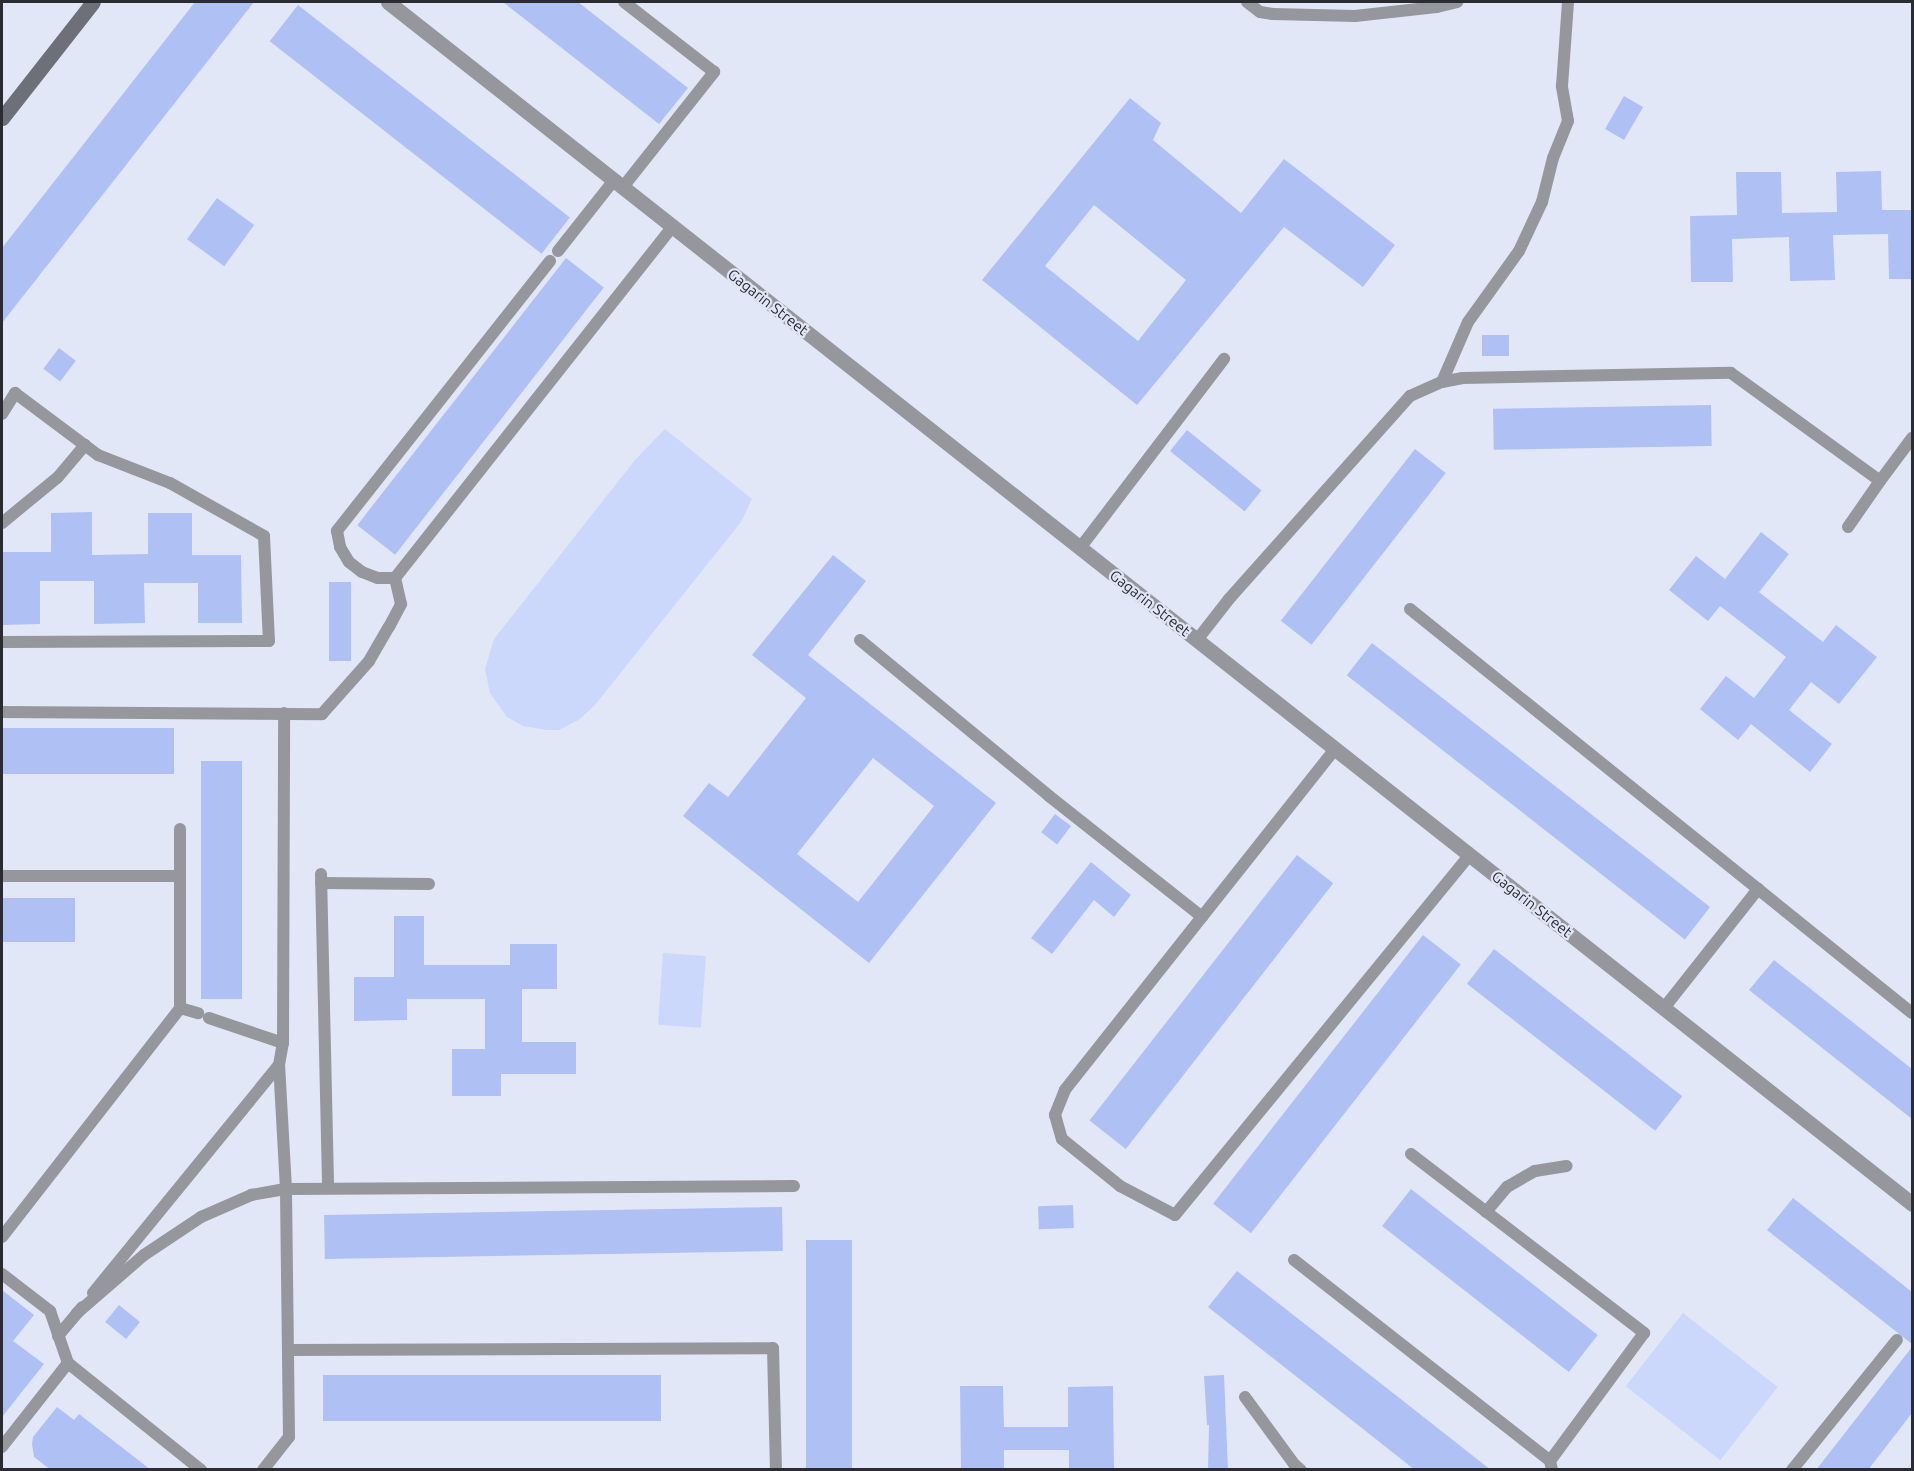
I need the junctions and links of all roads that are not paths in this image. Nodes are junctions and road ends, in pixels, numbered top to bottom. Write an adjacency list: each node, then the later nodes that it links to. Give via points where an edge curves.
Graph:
1 (93, 2): 9 (main road)
2 (388, 2): 10 (street, Gagarin Street)
3 (624, 2): 10 (lane, via 714,72)
4 (1246, 2): 8 (lane, via 1260,12)
5 (1283, 2): 8 (lane)
6 (1457, 2): 8 (lane, via 1355,16)
7 (1568, 2): 13 (lane, via 1562,86 1568,121 1542,202 1519,251 1468,322)
8 (1273, 14)
9 (2, 118)
10 (618, 184): 11 (street, Gagarin Street); 21 (lane, via 554,256 337,531 340,548 349,562 378,578)
11 (673, 226): 20 (street, Gagarin Street); 21 (lane)
12 (1224, 359): 20 (lane)
13 (1442, 382): 17 (lane, via 1463,378 1731,373); 24 (lane, via 1410,396)
14 (2, 414): 16 (lane, via 15,393)
15 (1912, 438): 17 (lane)
16 (85, 445): 18 (lane, via 58,477); 25 (lane, via 98,455 170,483 264,536 269,641)
17 (1880, 481): 19 (lane)
18 (2, 523)
19 (1848, 527)
20 (1080, 548): 24 (street, Gagarin Street)
21 (395, 578): 27 (lane, via 400,604 369,661 322,714)
22 (1410, 609): 34 (lane)
23 (861, 640): 35 (lane)
24 (1197, 640): 28 (street, Gagarin Street)
25 (2, 642)
26 (2, 712): 27 (lane)
27 (285, 713): 39 (lane)
28 (1335, 748): 30 (street, Gagarin Street); 35 (lane)
29 (180, 829): 32 (lane)
30 (1470, 855): 35 (lane, via 1174,1215 1120,1185 1062,1139 1055,1115 1065,1090); 37 (street, Gagarin Street)
31 (2, 876): 32 (lane)
32 (180, 876): 36 (lane)
33 (429, 884): 44 (lane, via 321,879)
34 (1758, 889): 37 (lane); 38 (lane)
35 (1202, 917)
36 (180, 1008): 39 (lane); 48 (lane)
37 (1664, 1008): 46 (street, Gagarin Street)
38 (1912, 1012)
39 (283, 1043): 40 (lane)
40 (279, 1065): 45 (lane); 51 (lane)
41 (1411, 1154): 47 (lane)
42 (1567, 1166): 47 (lane, via 1535,1170 1507,1187)
43 (794, 1186): 44 (lane)
44 (328, 1188): 45 (lane)
45 (286, 1189): 51 (lane, via 251,1195 201,1217 144,1255); 54 (lane)
46 (1912, 1204)
47 (1486, 1212): 58 (lane, via 1644,1334)
48 (2, 1237)
49 (1294, 1260): 58 (lane)
50 (2, 1274): 52 (lane, via 50,1311)
51 (77, 1313): 52 (lane)
52 (58, 1336): 55 (lane)
53 (1897, 1340): 63 (lane)
54 (288, 1350): 60 (lane, via 289,1437); 61 (lane, via 773,1348)
55 (68, 1363): 57 (lane); 59 (lane)
56 (1245, 1397): 62 (lane)
57 (2, 1447)
58 (1551, 1465)
59 (201, 1470)
60 (263, 1470)
61 (776, 1470)
62 (1301, 1470)
63 (1792, 1470)

